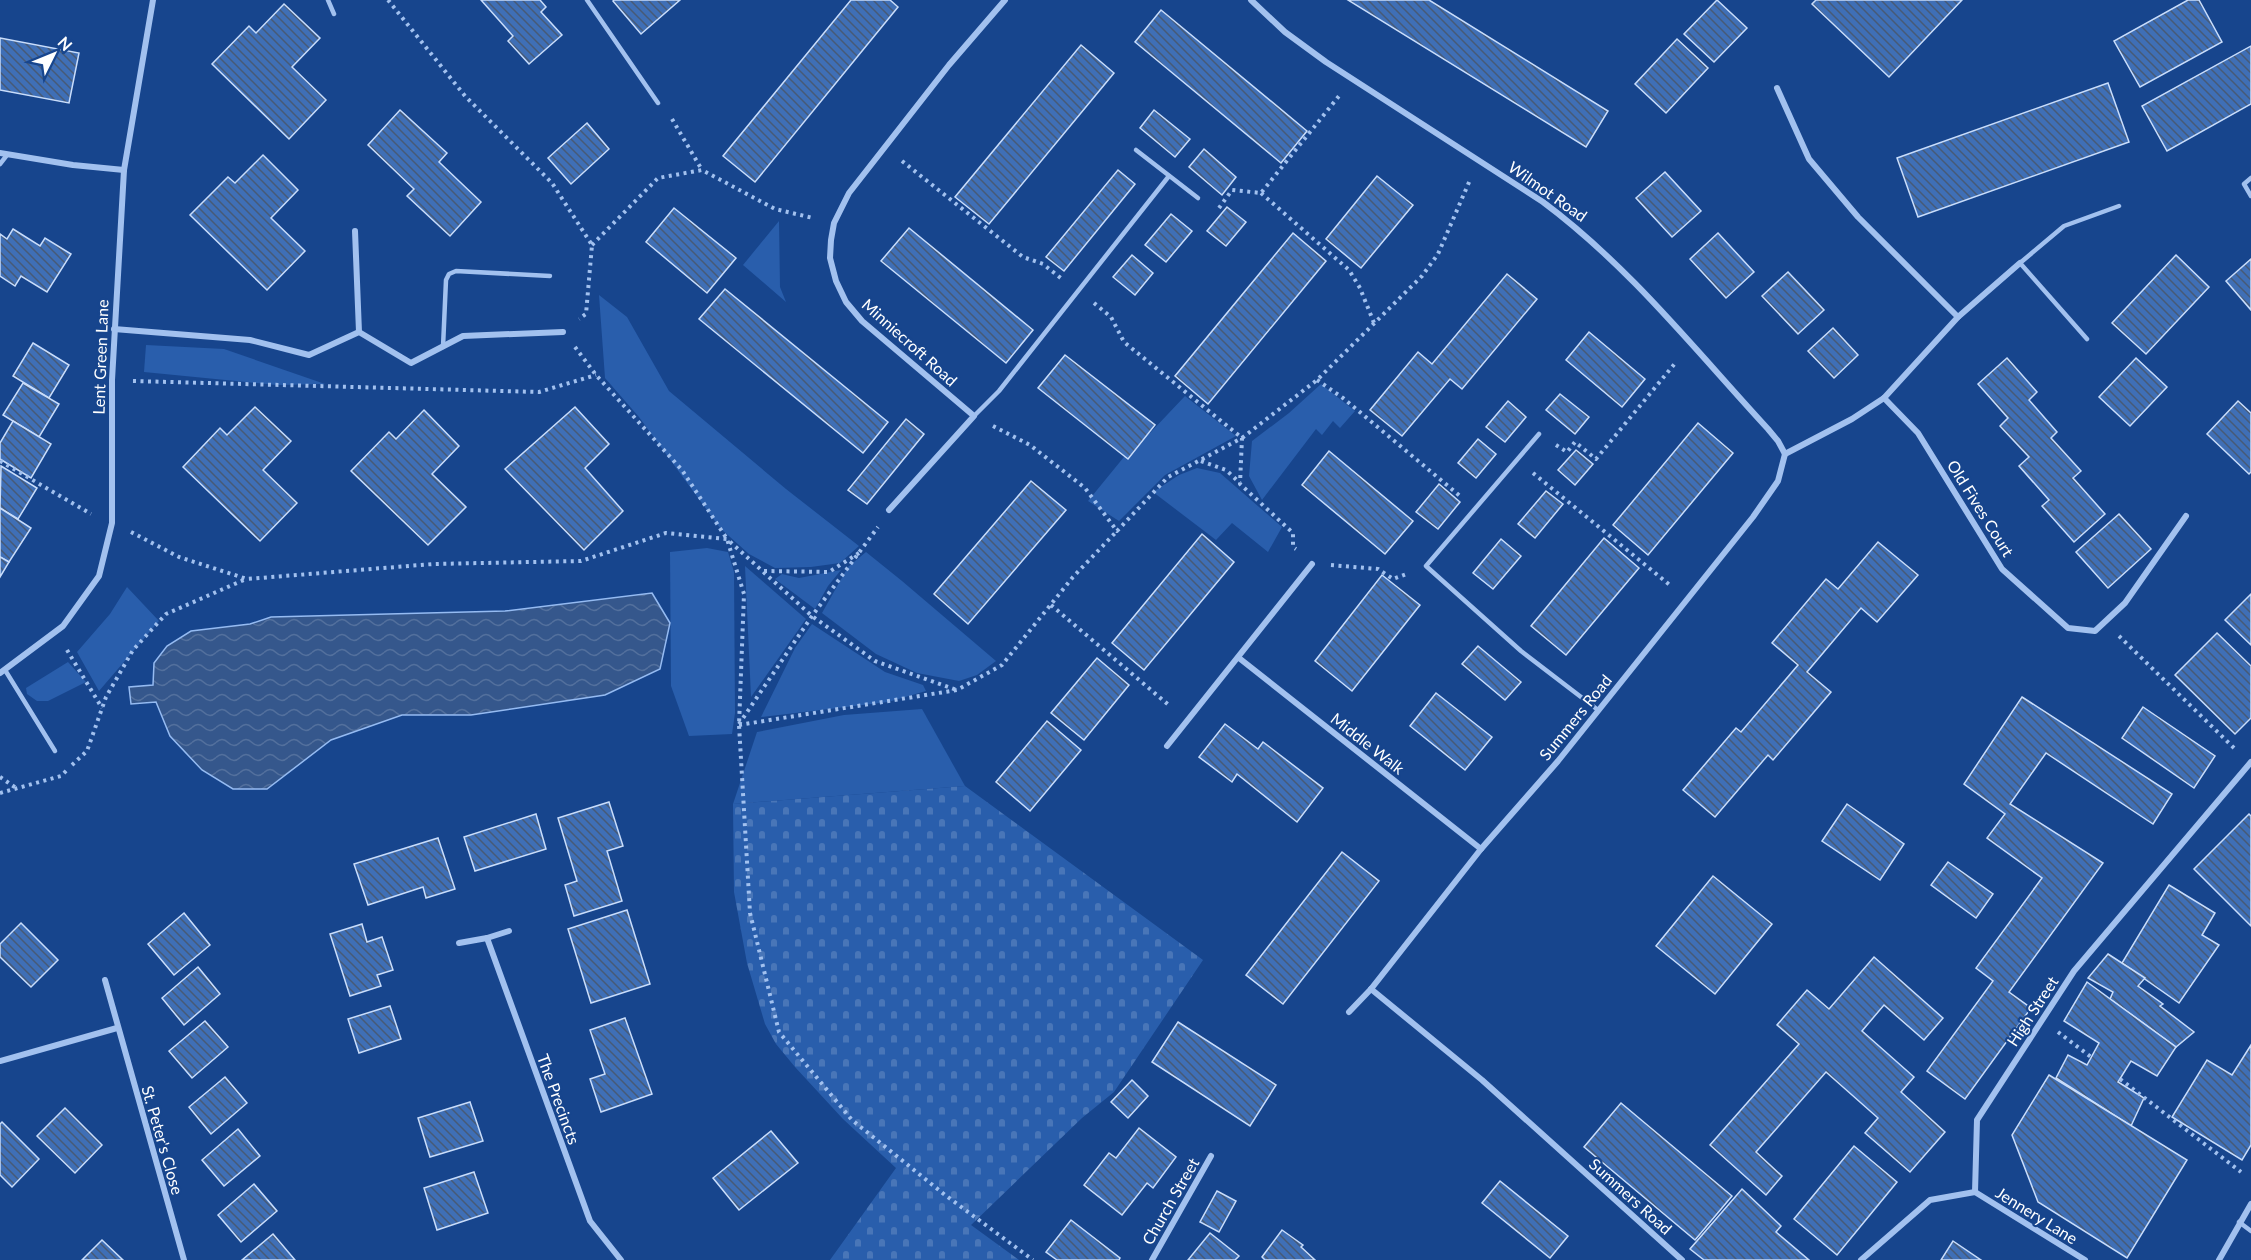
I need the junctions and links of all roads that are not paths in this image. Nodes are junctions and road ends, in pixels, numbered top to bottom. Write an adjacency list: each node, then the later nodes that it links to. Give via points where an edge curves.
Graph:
1 (153, 0): 12 (street, Lent Green Lane)
2 (328, 0): 6 (lane)
3 (587, 0): 8 (lane)
4 (1005, 0): 28 (street, Minniecroft Road, via 849,192 834,223 830,258 846,302 862,321)
5 (1251, 0): 30 (street, Wilmot Road, via 1285,32 1352,79 1574,224 1608,255 1768,429)
6 (334, 14)
7 (1777, 88): 21 (street, via 1809,159 1858,217)
8 (658, 103)
9 (1136, 150): 13 (lane)
10 (3, 154): 11 (lane); 12 (street)
11 (0, 164)
12 (124, 170): 22 (street, Lent Green Lane)
13 (1169, 176): 16 (lane); 28 (lane, via 999,391)
14 (2251, 178): 15 (lane, via 2244,184)
15 (2251, 196)
16 (1198, 198)
17 (2119, 206): 19 (lane, via 2064,226)
18 (355, 231): 23 (street)
19 (2020, 263): 21 (street); 25 (lane)
20 (550, 276): 26 (lane, via 456,271 449,274)
21 (1958, 317): 27 (street)
22 (114, 329): 23 (street, via 250,340 309,355); 35 (street, Lent Green Lane, via 112,523 99,576 63,626)
23 (359, 332): 26 (street, via 411,363)
24 (563, 332): 26 (street, via 463,336)
25 (2087, 339)
26 (443, 347)
27 (1884, 398): 30 (street); 32 (street, Old Fives Court, via 1918,433 2002,569 2068,628 2095,631 2125,603)
28 (974, 416): 31 (street)
29 (1539, 434): 36 (lane, via 1426,566 1521,651)
30 (1785, 454): 36 (street, Summers Road, via 1770,495)
31 (889, 510)
32 (2186, 516)
33 (1312, 564): 34 (street)
34 (1239, 658): 37 (street); 40 (street, Middle Walk)
35 (2, 672): 38 (lane)
36 (1598, 710): 40 (street, Summers Road)
37 (1167, 746)
38 (55, 751)
39 (2250, 763): 50 (street, High Street, via 2074,971 1977,1120)
40 (1481, 849): 45 (street, Summers Road)
41 (509, 931): 42 (street)
42 (487, 938): 43 (street); 55 (street, The Precincts, via 590,1221)
43 (459, 943)
44 (105, 980): 47 (street, St. Peter's Close)
45 (1371, 988): 46 (street, Summers Road); 57 (street, Summers Road, via 1482,1080)
46 (1348, 1012)
47 (117, 1028): 48 (street); 54 (street, St. Peter's Close)
48 (0, 1061)
49 (1211, 1156): 56 (street, Church Street)
50 (1975, 1192): 58 (street, via 1929,1200); 59 (street, Jennery Lane)
51 (2251, 1204): 52 (street)
52 (2240, 1222): 53 (lane); 60 (street)
53 (2251, 1231)
54 (184, 1260)
55 (621, 1260)
56 (1152, 1260)
57 (1682, 1260)
58 (1861, 1260)
59 (2085, 1260)
60 (2219, 1260)

